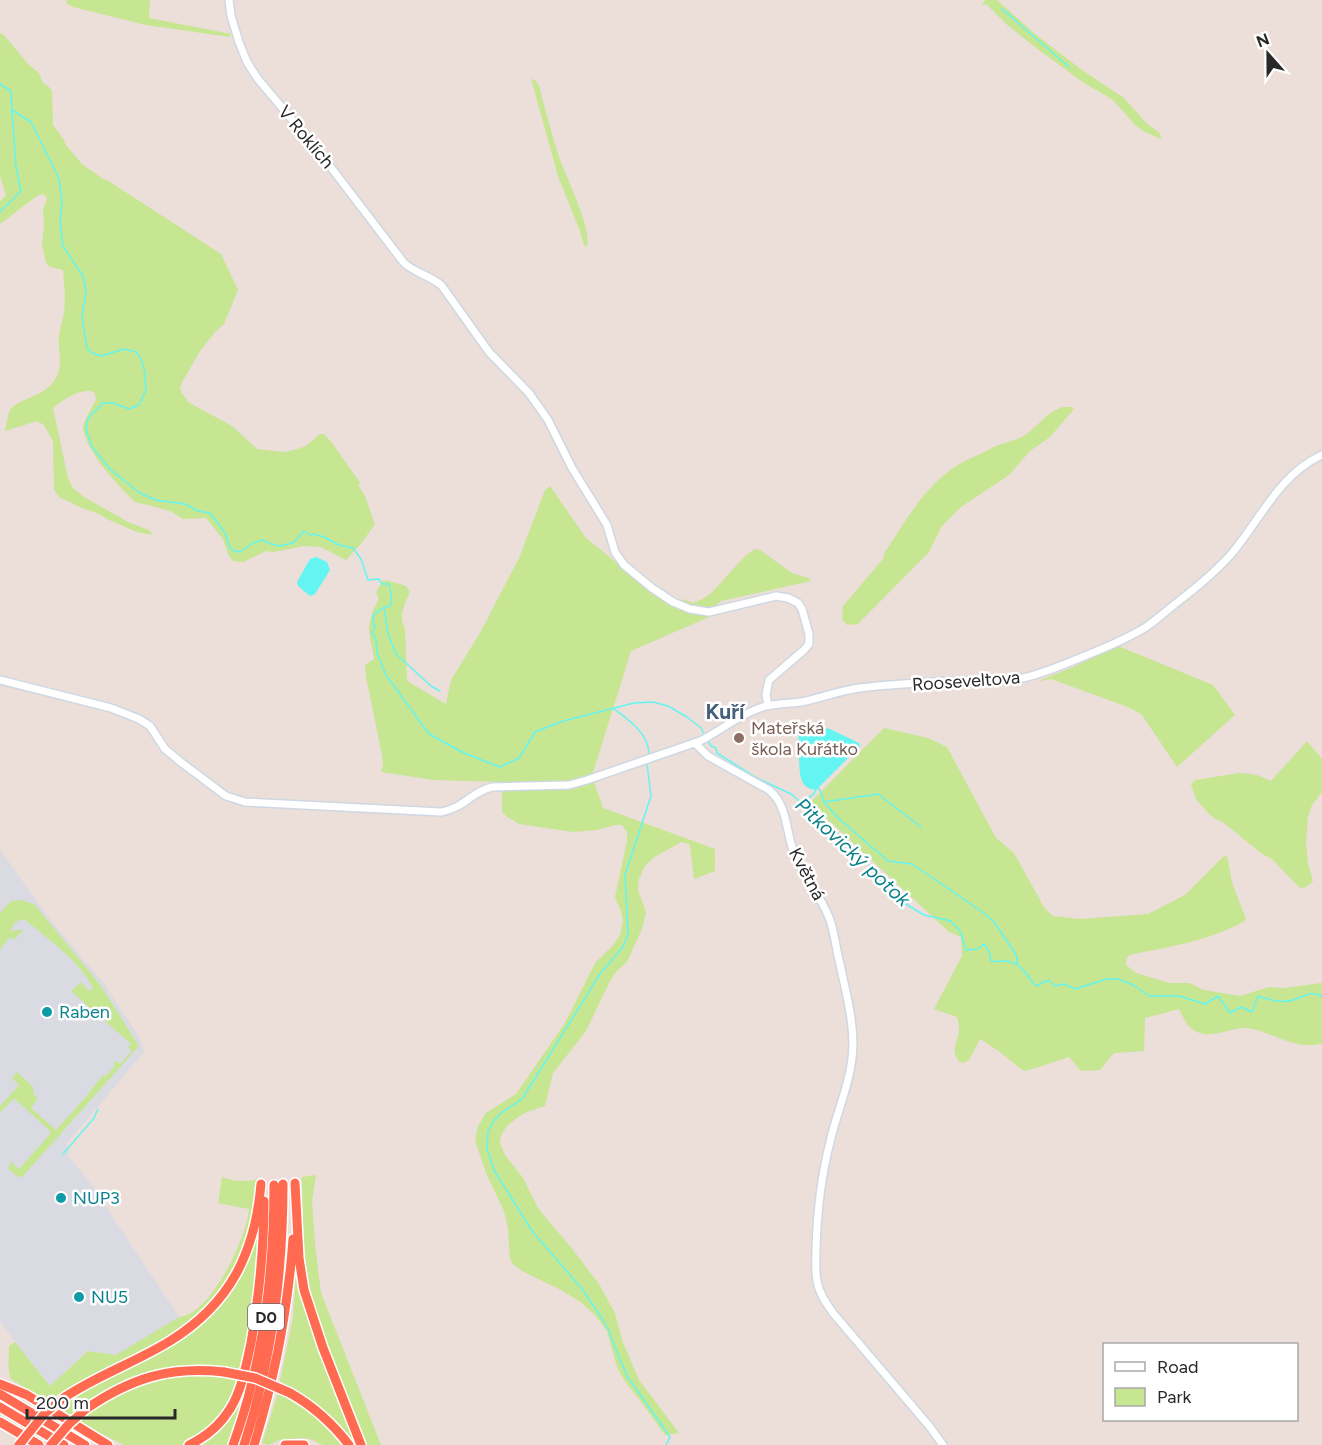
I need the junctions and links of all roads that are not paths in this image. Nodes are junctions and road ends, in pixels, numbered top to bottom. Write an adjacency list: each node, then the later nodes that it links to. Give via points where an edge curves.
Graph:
1 (229, 0): 4 (street, V Roklích, via 239,42 258,79 404,263 442,286 489,352 530,393 607,525 615,552 624,565 652,588 690,609 709,612 776,596 798,603 809,644 769,680)
2 (1322, 455): 4 (street, Rooseveltova, via 1293,474 1221,566 1145,627 1114,644 1023,678 884,686)
3 (0, 680): 5 (street, Rooseveltova, via 111,708 146,722 165,749 182,763 226,796 245,802 441,812 459,806 484,789 569,785)
4 (768, 705): 5 (street, Rooseveltova)
5 (697, 742): 26 (street, Květná, via 708,756 775,795 782,806 791,848 830,920 853,1042 818,1205 817,1282 833,1313)
6 (0, 1384): 10 (highway, via 27,1395)
7 (0, 1394): 15 (highway)
8 (0, 1407): 14 (highway)
9 (0, 1422): 12 (highway)
10 (93, 1436): 16 (highway); 17 (highway)
11 (19, 1445): 18 (highway, bridge, via 40,1418 64,1397 170,1341 215,1304 245,1256 262,1184 264,1229 247,1362 237,1395 224,1416)
12 (39, 1445)
13 (51, 1445): 24 (highway, bridge, via 69,1424 106,1395 159,1374 197,1370 255,1378 290,1393 320,1414)
14 (64, 1445)
15 (85, 1445)
16 (108, 1445)
17 (115, 1445)
18 (189, 1445)
19 (233, 1445): 20 (highway, D0, via 252,1384 267,1309 278,1184 283,1236 276,1311 261,1388)
20 (244, 1445)
21 (254, 1445): 25 (highway, via 274,1377 286,1310 294,1184 304,1290)
22 (285, 1445): 23 (highway)
23 (304, 1445)
24 (349, 1445)
25 (361, 1445)
26 (943, 1445)

